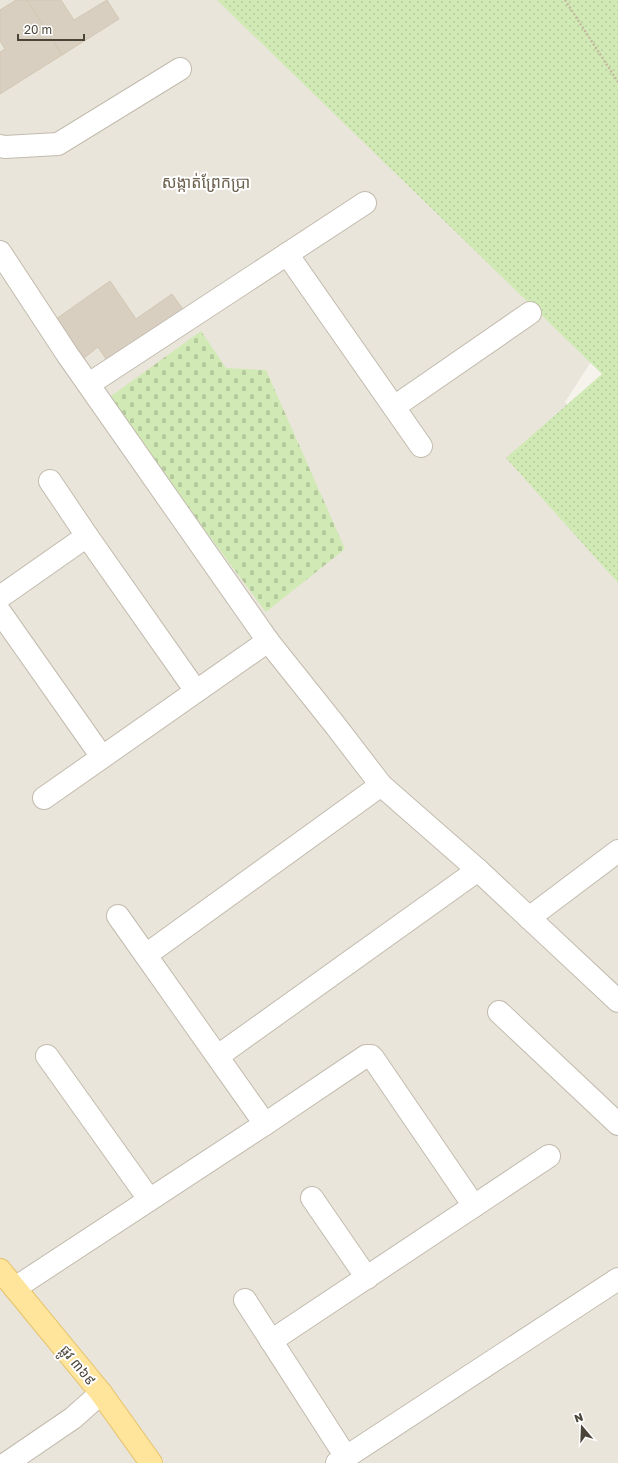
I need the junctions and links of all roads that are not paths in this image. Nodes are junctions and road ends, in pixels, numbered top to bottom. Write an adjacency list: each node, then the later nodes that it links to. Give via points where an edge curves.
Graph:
1 (180, 69): 2 (street, via 58,144)
2 (0, 146)
3 (365, 203): 5 (street)
4 (0, 252): 7 (street)
5 (288, 254): 7 (street); 8 (street)
6 (530, 313): 8 (street)
7 (89, 384): 14 (street)
8 (394, 407): 9 (street)
9 (421, 446)
10 (50, 481): 11 (street)
11 (87, 536): 12 (street); 15 (street)
12 (0, 597)
13 (0, 612): 16 (street)
14 (268, 641): 15 (street); 17 (street)
15 (196, 691): 16 (street)
16 (102, 757): 18 (street)
17 (381, 785): 20 (street); 23 (street)
18 (44, 798)
19 (618, 851): 22 (street)
20 (478, 870): 22 (street); 27 (street)
21 (118, 916): 23 (street)
22 (529, 918): 24 (street)
23 (146, 955): 27 (street)
24 (615, 993)
25 (499, 1012): 29 (street)
26 (47, 1056): 32 (street)
27 (218, 1056): 28 (street)
28 (265, 1124): 32 (street); 33 (street, via 366,1056 371,1056)
29 (618, 1124)
30 (549, 1156): 33 (street)
31 (312, 1198): 34 (street)
32 (149, 1200): 36 (street)
33 (474, 1206): 34 (street)
34 (367, 1278): 38 (street)
35 (618, 1280): 40 (street)
36 (6, 1282): 39 (main road, ផ្លូវ ៣៦៩)
37 (245, 1300): 38 (street)
38 (271, 1341): 40 (street)
39 (101, 1394): 41 (street, via 73,1418); 42 (main road, ផ្លូវ ៣៦៩)
40 (342, 1460)
41 (7, 1463)
42 (150, 1463)

